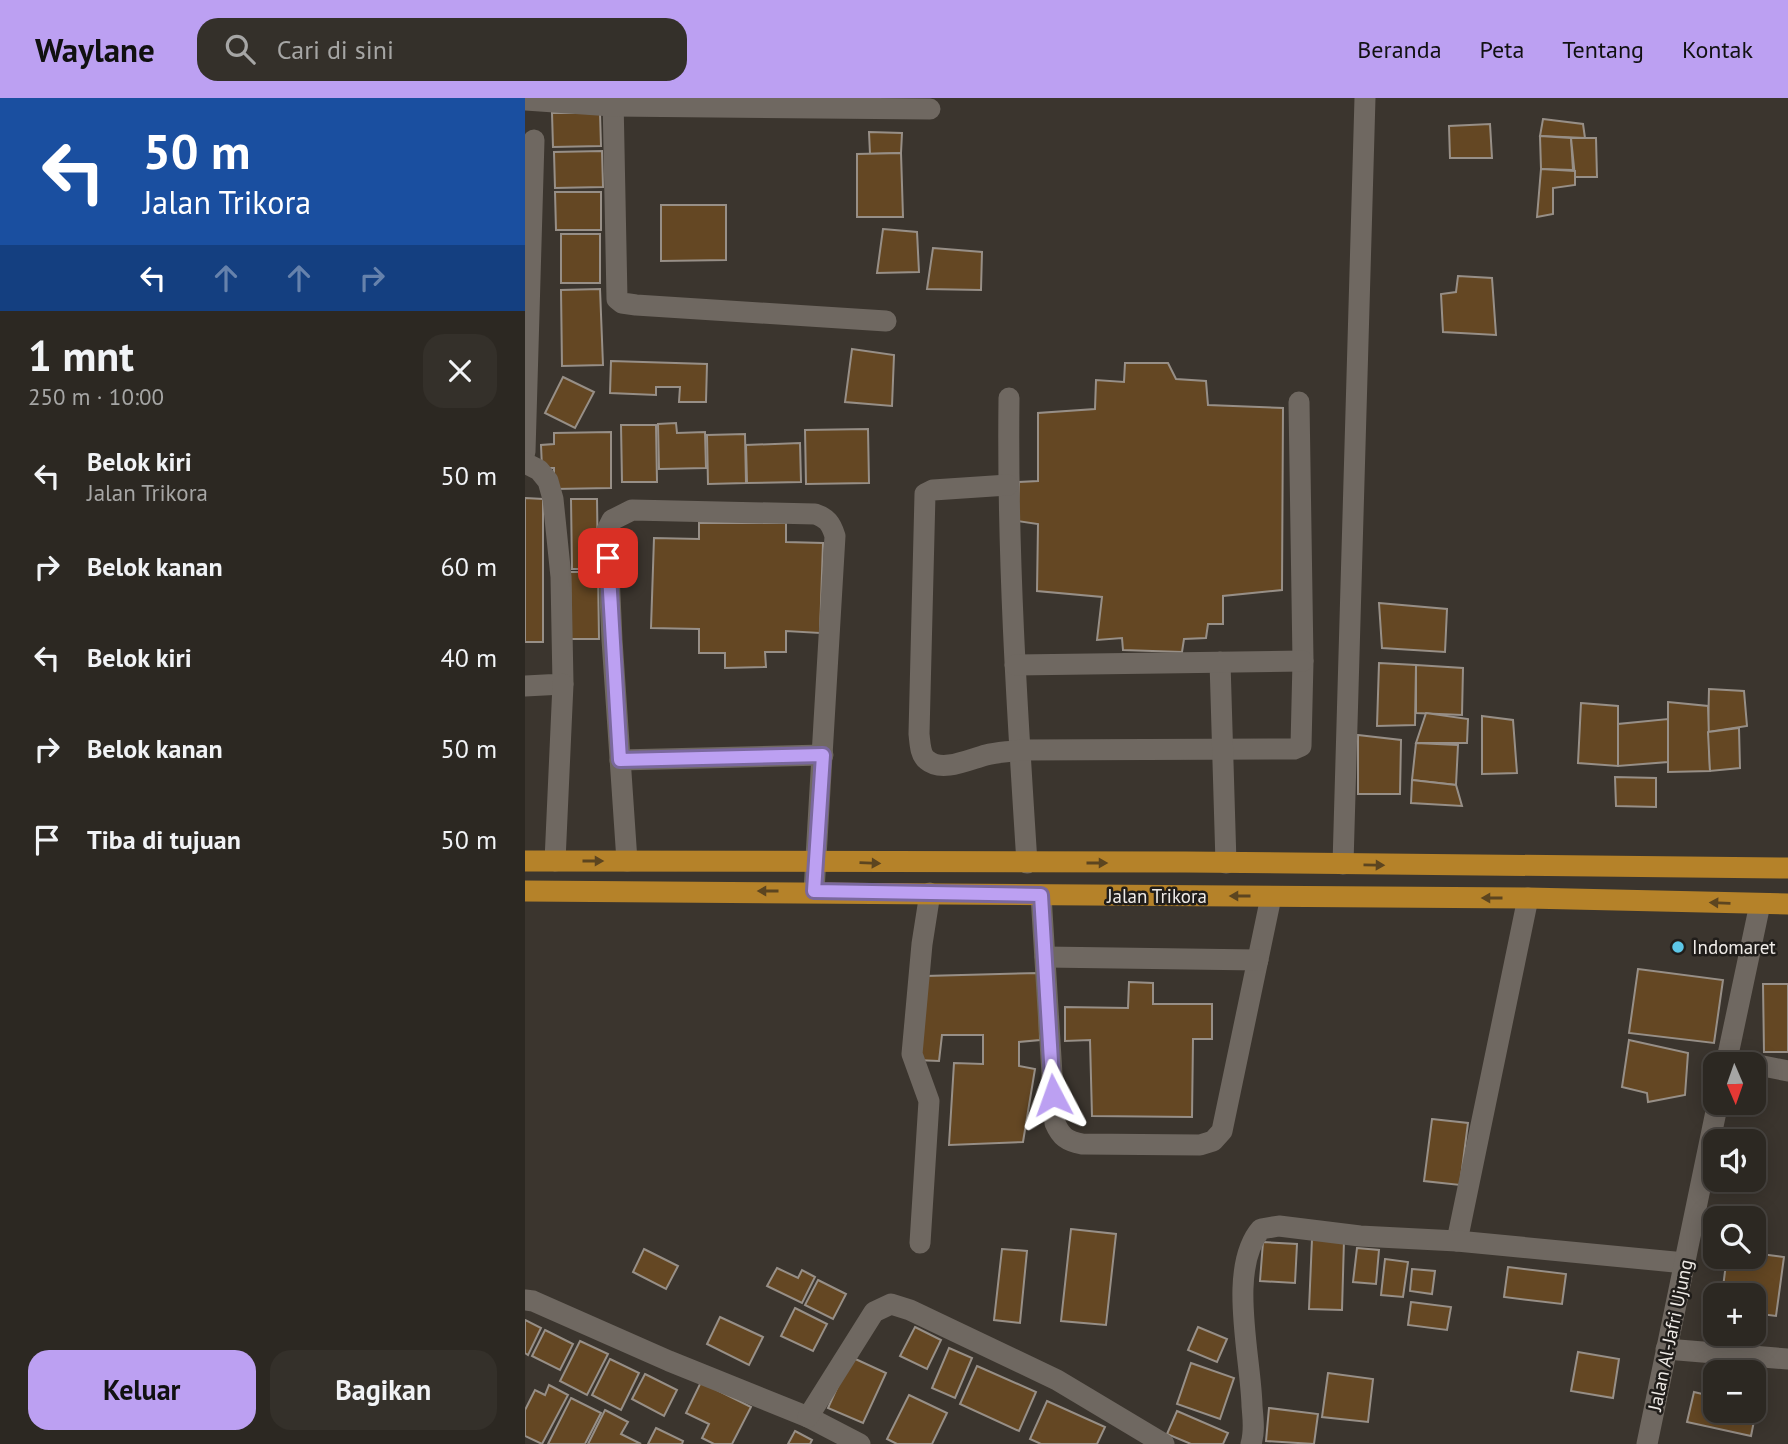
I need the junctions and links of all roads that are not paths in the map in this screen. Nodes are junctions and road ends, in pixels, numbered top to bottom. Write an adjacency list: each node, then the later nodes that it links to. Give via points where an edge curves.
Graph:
1 (1365, 98): 28 (street)
2 (525, 100): 3 (street)
3 (612, 102): 4 (street); 7 (street, via 617,299 622,303)
4 (929, 110)
5 (534, 139): 6 (street)
6 (527, 291): 10 (street)
7 (886, 321)
8 (1009, 398): 12 (street)
9 (1299, 402): 13 (street)
10 (525, 452)
11 (525, 463): 16 (street, via 548,481 553,499 561,578)
12 (1008, 485): 15 (street); 19 (street, via 925,494 919,734 926,760 938,765)
13 (1303, 661): 14 (street); 18 (street, via 1301,746)
14 (1220, 662): 15 (street); 18 (street)
15 (1015, 665): 19 (street)
16 (563, 684): 17 (street); 23 (street)
17 (525, 686)
18 (1223, 749): 19 (street); 27 (street)
19 (1020, 750): 26 (street)
20 (823, 755): 21 (street); 21 (street, via 835,536 825,517 632,510 612,520 607,530); 25 (street)
21 (620, 760): 24 (street)
22 (525, 861): 23 (main road, Jalan Trikora)
23 (555, 861): 24 (main road, Jalan Trikora, one-way to 24)
24 (627, 861): 25 (main road, Jalan Trikora)
25 (818, 862): 26 (main road, Jalan Trikora, one-way to 26); 31 (street)
26 (1027, 863): 27 (main road, Jalan Trikora, one-way to 27)
27 (1226, 863): 28 (main road, Jalan Trikora)
28 (1343, 864): 29 (main road, Jalan Trikora, one-way to 29)
29 (1788, 868)
30 (525, 891): 31 (main road, Jalan Trikora, one-way to 30)
31 (814, 891): 32 (main road, Jalan Trikora)
32 (930, 893): 33 (main road, Jalan Trikora); 45 (street, via 912,1054 929,1101)
33 (1041, 895): 34 (main road, Jalan Trikora, one-way to 33); 38 (street)
34 (1271, 897): 35 (main road, Jalan Trikora, one-way to 34); 39 (street)
35 (1528, 898): 36 (main road, Jalan Trikora, one-way to 35); 44 (street)
36 (1760, 904): 37 (main road, Jalan Trikora); 40 (street)
37 (1788, 904)
38 (1045, 957): 39 (street); 39 (street, via 1055,1123 1068,1142 1082,1144 1200,1145 1213,1141 1222,1131)
39 (1258, 960)
40 (1729, 1052)
41 (1766, 1067): 42 (street)
42 (1788, 1071)
43 (1716, 1115): 46 (street, Jalan Al-Jafri Ujung)
44 (1457, 1241): 46 (street); 53 (street, via 1279,1226 1261,1229 1247,1251 1243,1269)
45 (920, 1243)
46 (1685, 1263): 48 (street, Jalan Al-Jafri Ujung)
47 (525, 1300): 50 (street)
48 (1665, 1349): 49 (street); 54 (street, Jalan Al-Jafri Ujung)
49 (1788, 1359)
50 (809, 1417): 51 (street); 52 (street, via 874,1312 891,1304 1057,1380)
51 (860, 1444)
52 (1164, 1444)
53 (1251, 1444)
54 (1647, 1444)

